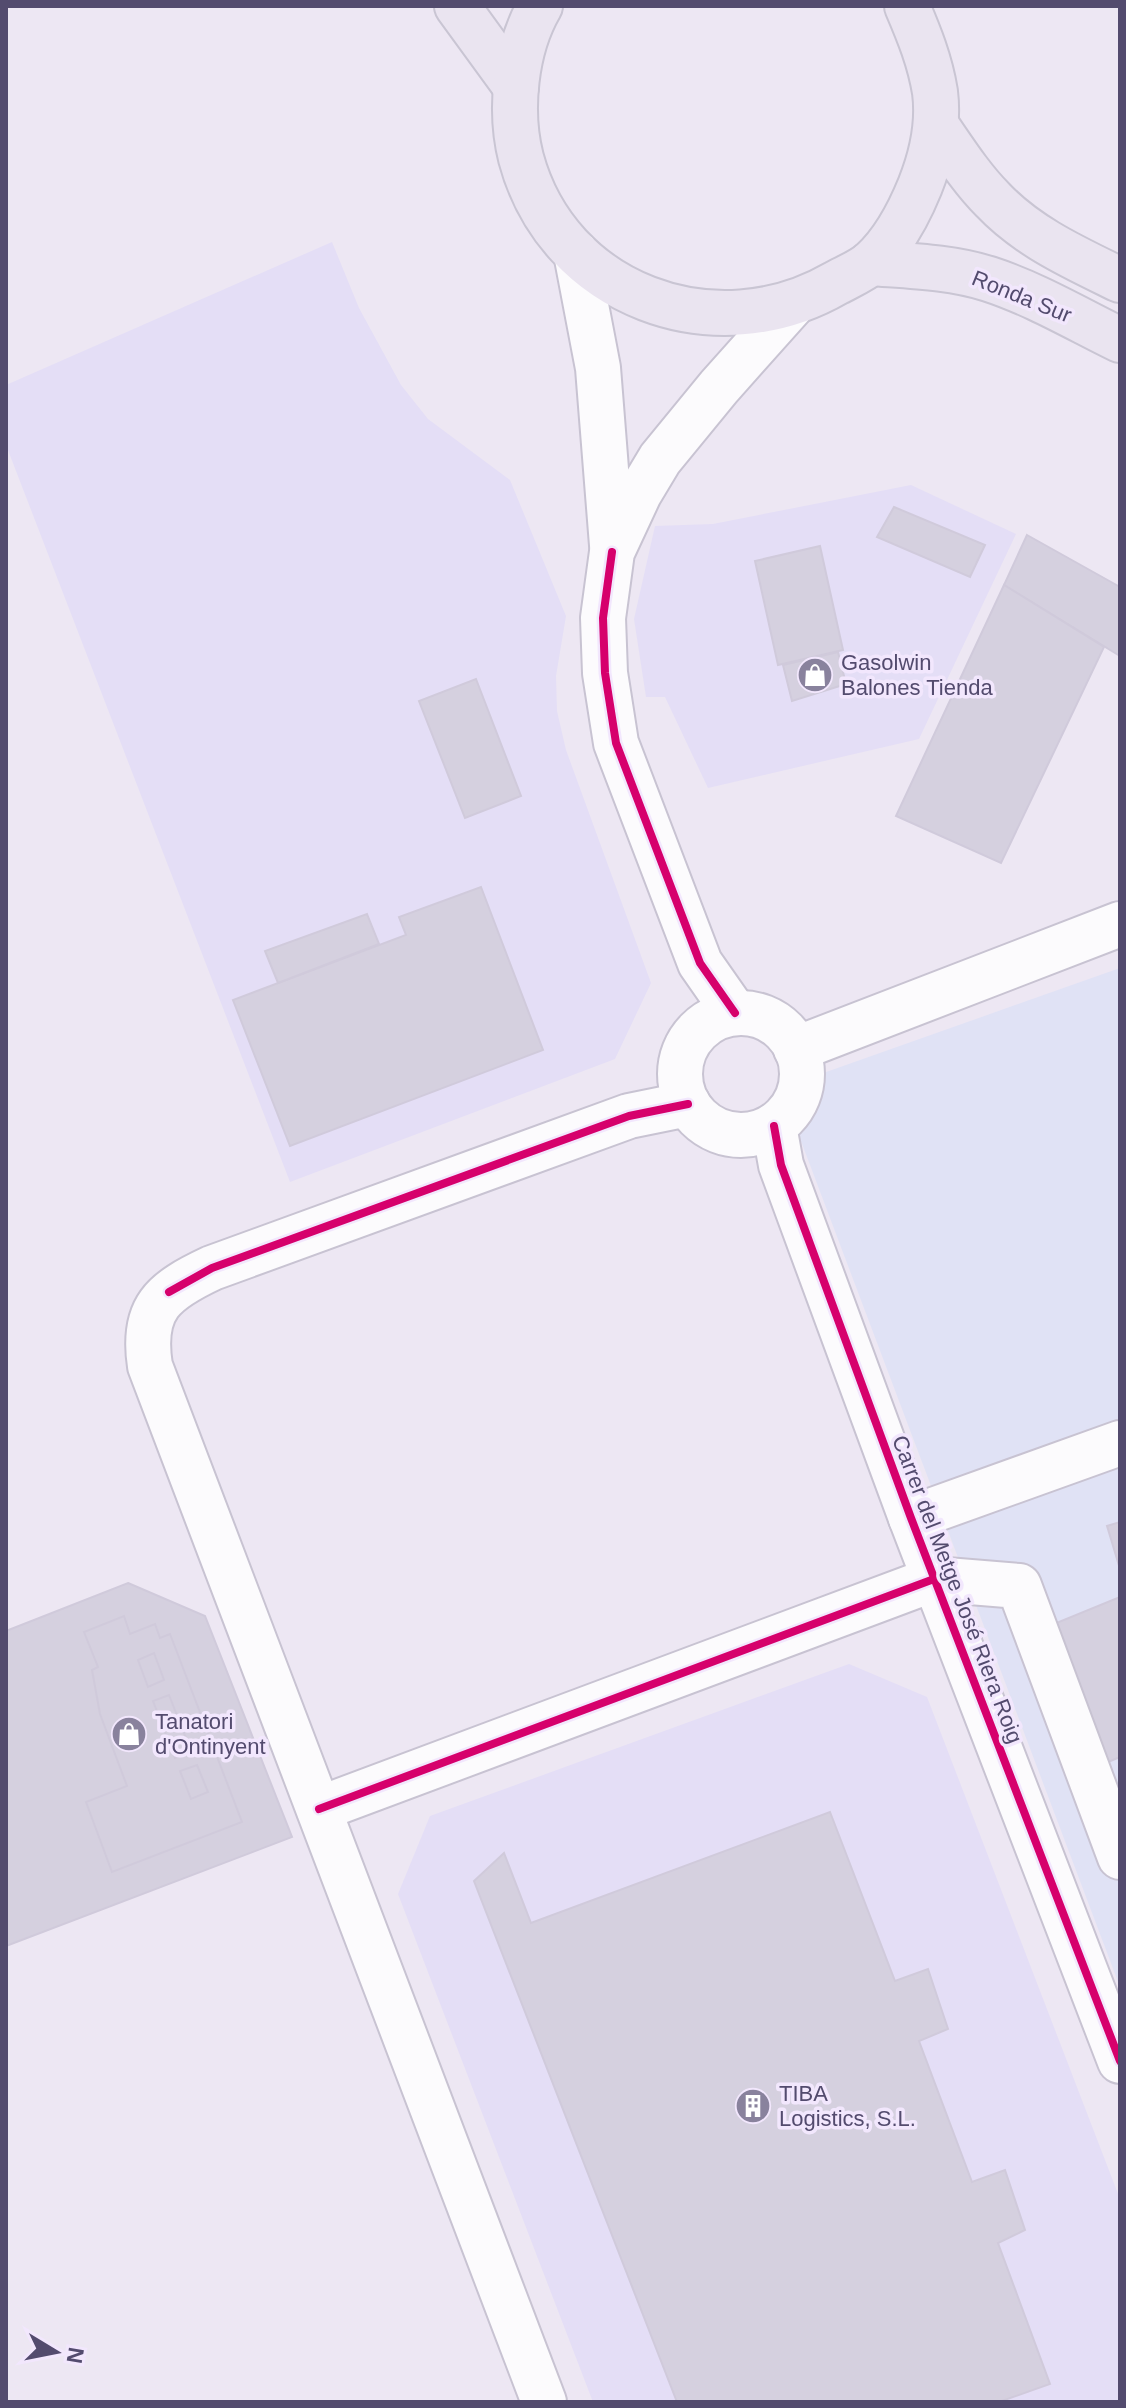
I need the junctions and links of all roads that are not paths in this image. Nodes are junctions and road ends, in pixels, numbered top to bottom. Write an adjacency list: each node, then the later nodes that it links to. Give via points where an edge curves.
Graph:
1 (457, 6): 4 (main road)
2 (540, 6): 4 (main road, via 529,24)
3 (907, 6): 5 (main road, via 927,54)
4 (516, 87): 6 (main road, via 517,141 525,172 551,227)
5 (936, 125): 7 (main road, via 914,203); 8 (main road, via 974,180 1017,221 1046,243)
6 (576, 253): 9 (main road, via 630,293 694,313 764,311); 11 (street, via 598,368)
7 (871, 263): 9 (main road); 10 (main road, Ronda Sur, via 988,278)
8 (1120, 280)
9 (793, 304): 11 (street, via 660,459)
10 (1120, 340)
11 (612, 552): 13 (street, via 603,618 616,743)
12 (1120, 924): 14 (street)
13 (720, 1019): 14 (street, via 755,1014 775,1022); 15 (street, via 698,1030 686,1047 680,1066)
14 (796, 1049): 16 (street, via 803,1075 799,1095)
15 (684, 1095): 16 (street, via 700,1120 717,1131); 20 (street, via 212,1268 169,1292 150,1321 150,1366)
16 (770, 1141): 18 (street, Carrer del Metge José Riera Roig)
17 (1120, 1443): 18 (street)
18 (911, 1518): 19 (street, Carrer del Metge José Riera Roig)
19 (934, 1579): 20 (street); 21 (street, via 1019,1586); 22 (street, Carrer del Metge José Riera Roig)
20 (319, 1809): 23 (street)
21 (1120, 1857)
22 (1120, 2061)
23 (544, 2402)

